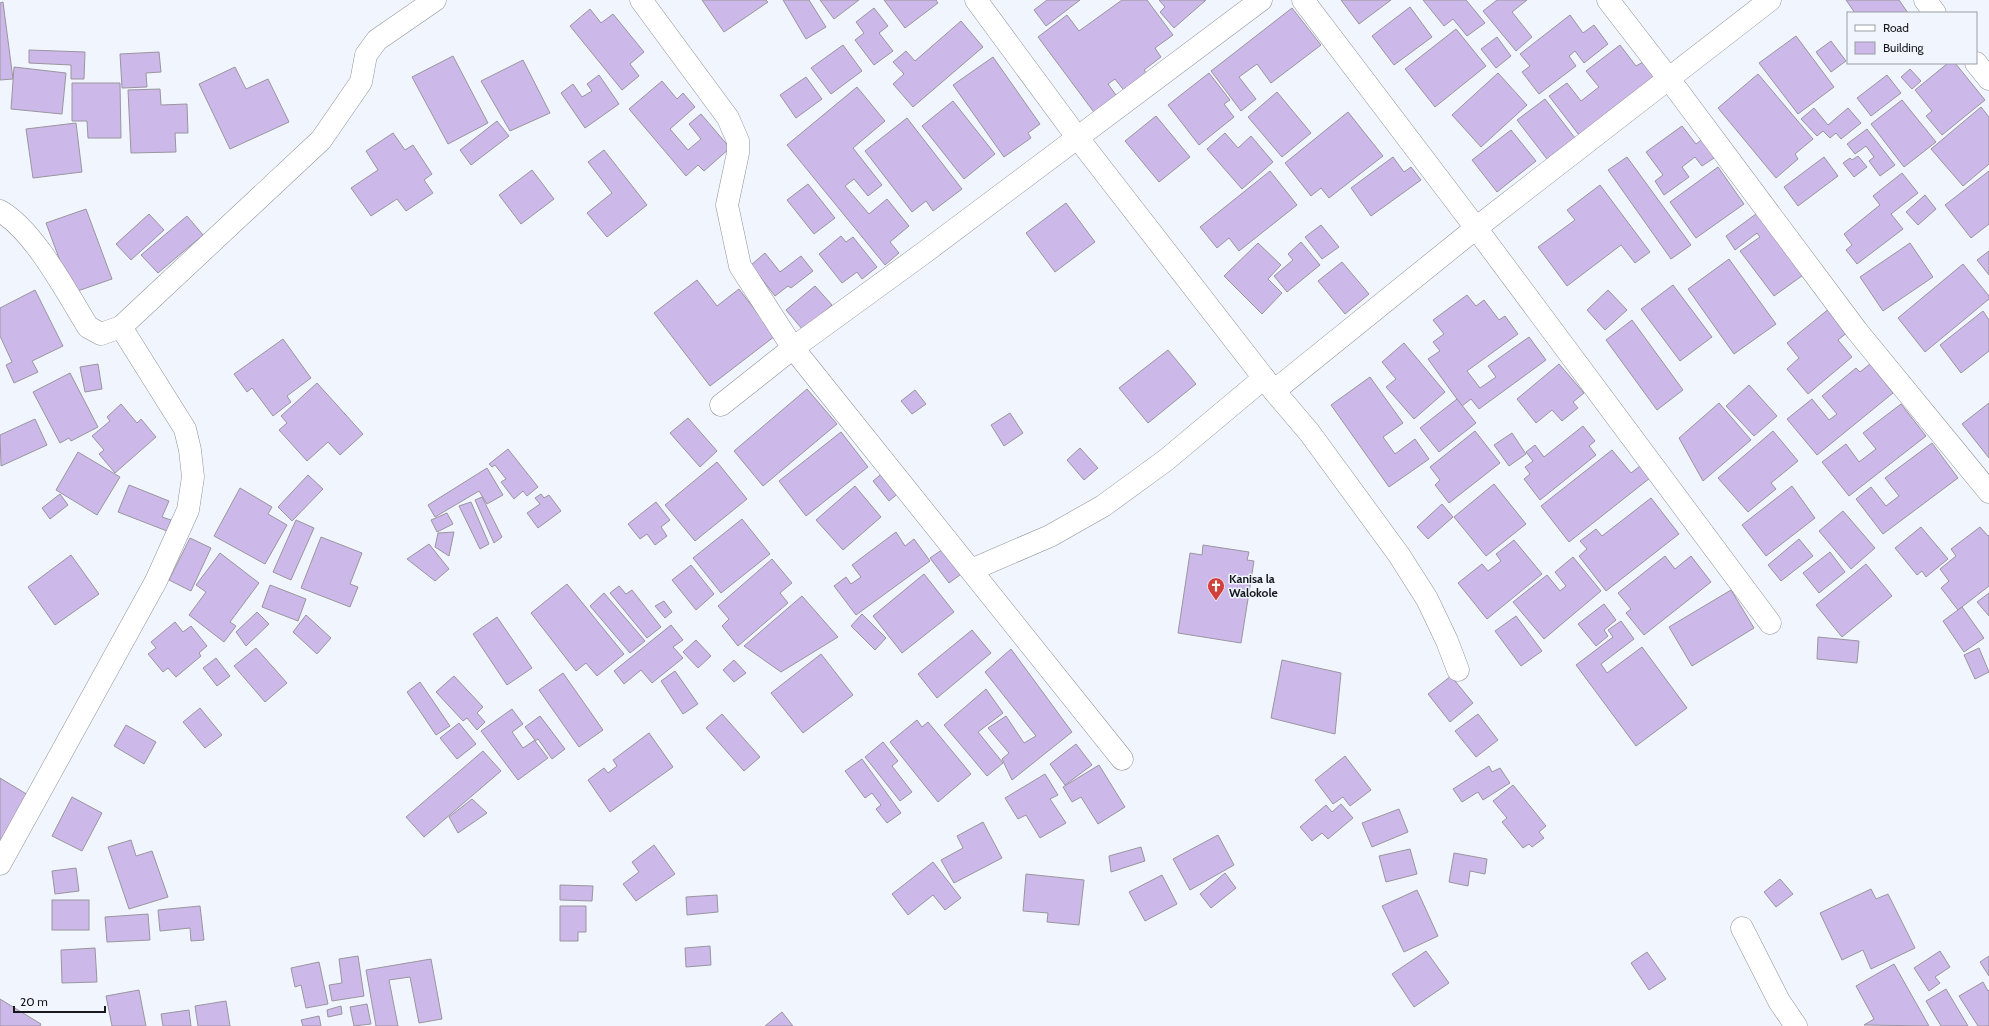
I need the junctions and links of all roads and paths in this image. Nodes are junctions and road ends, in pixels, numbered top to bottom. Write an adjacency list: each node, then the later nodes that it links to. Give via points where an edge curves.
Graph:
1 (436, 0): 16 (street, via 377,40 366,55 361,82 321,140)
2 (641, 0): 17 (street, via 728,118 738,141 738,153 727,205 740,266)
3 (976, 0): 13 (street)
4 (1261, 0): 13 (street)
5 (1303, 0): 15 (street)
6 (1608, 0): 11 (street)
7 (1770, 0): 11 (street)
8 (1924, 0): 9 (street)
9 (1934, 12)
10 (1977, 64): 12 (street)
11 (1669, 79): 15 (street); 20 (street, via 1857,331)
12 (1989, 79)
13 (1077, 137): 17 (street); 18 (street)
14 (0, 211): 16 (street, via 11,217 29,236 88,327 101,334)
15 (1476, 228): 18 (street); 22 (street)
16 (121, 327): 25 (street, via 185,429 193,477 188,510 156,580)
17 (792, 348): 19 (street); 21 (street)
18 (1269, 385): 21 (street, via 1103,506 1050,536); 23 (street, via 1310,432 1399,555 1427,599)
19 (721, 404)
20 (1989, 492)
21 (971, 570): 24 (street)
22 (1770, 623)
23 (1458, 670)
24 (1122, 759)
25 (0, 864)
26 (1742, 928): 27 (street, via 1779,1002)
27 (1796, 1026)

